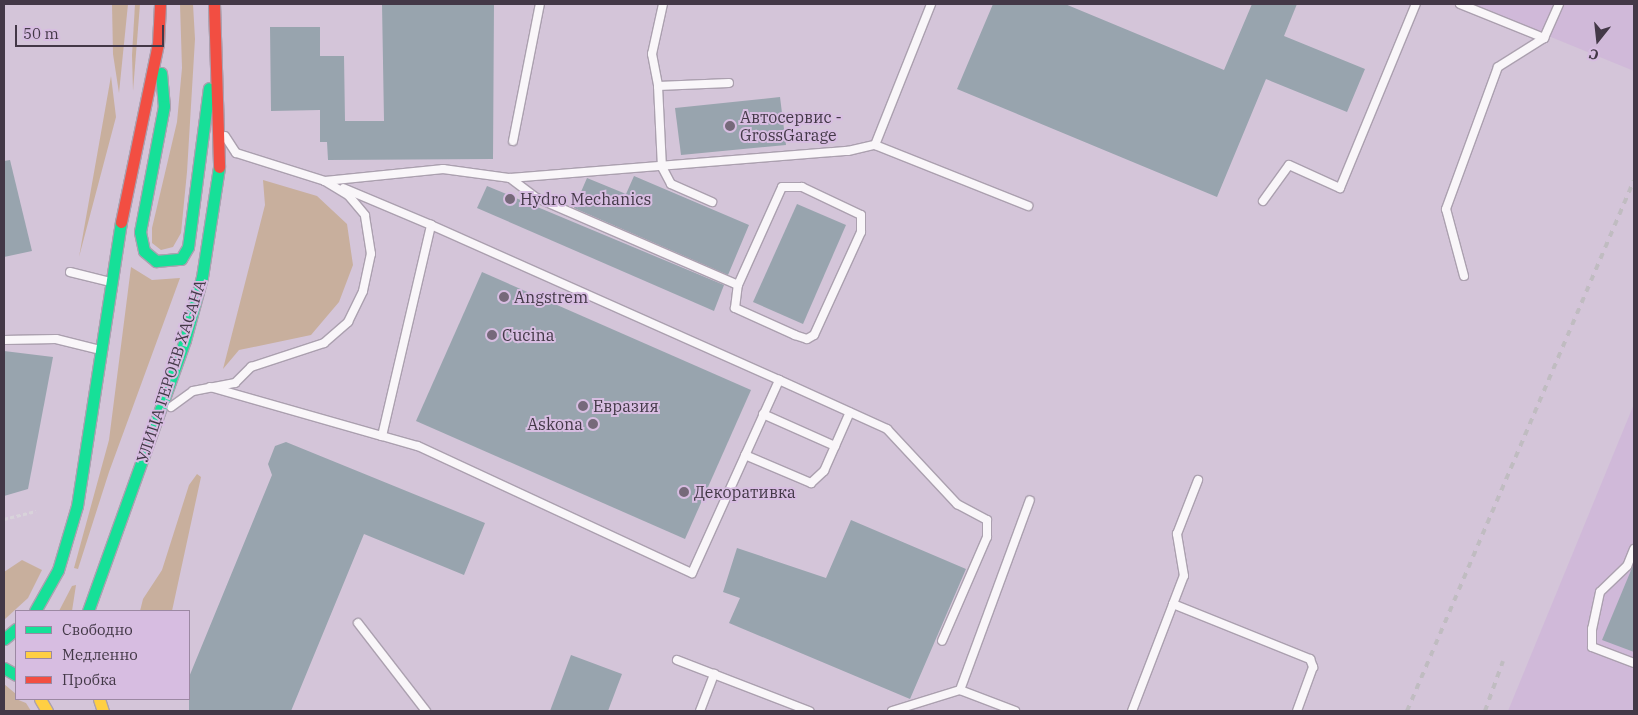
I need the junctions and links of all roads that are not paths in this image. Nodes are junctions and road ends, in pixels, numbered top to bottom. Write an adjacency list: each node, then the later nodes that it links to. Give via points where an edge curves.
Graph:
1 (160, 4): 10 (main road)
2 (214, 4): 11 (main road, УЛИЦА ГЕРОЕВ ХАСАНА)
3 (540, 4): 15 (lane)
4 (663, 4): 13 (lane, via 652,54)
5 (931, 4): 16 (lane)
6 (1416, 4): 20 (lane, via 1340,188 1289,165)
7 (1460, 4): 9 (lane)
8 (1559, 4): 9 (lane)
9 (1544, 38): 25 (lane, via 1498,67 1446,210)
10 (158, 44): 11 (main road, via 164,106 140,232 144,251 156,261 181,259 188,247 203,118); 26 (main road)
11 (217, 54): 14 (main road, УЛИЦА ГЕРОЕВ ХАСАНА)
12 (729, 83): 13 (lane)
13 (658, 86): 17 (lane)
14 (220, 128): 19 (lane, via 236,153); 34 (main road, УЛИЦА ГЕРОЕВ ХАСАНА, via 214,214 202,277)
15 (513, 141)
16 (875, 145): 17 (lane); 22 (lane)
17 (662, 167): 18 (lane); 21 (lane, via 671,184)
18 (510, 178): 19 (lane, via 443,169); 27 (lane, via 537,198)
19 (326, 181): 23 (lane); 31 (lane, via 348,195 364,215 371,254 363,291 348,322 324,343 251,367 234,383)
20 (1264, 200)
21 (712, 202)
22 (1028, 206)
23 (431, 225): 30 (lane); 35 (lane)
24 (70, 272): 26 (lane)
25 (1464, 276)
26 (109, 282): 29 (main road)
27 (738, 285): 27 (lane, via 782,187 802,187 861,215 861,232 814,335 807,339 734,308 732,302)
28 (4, 340): 29 (lane, via 56,339)
29 (100, 350): 43 (main road, via 77,506 58,570)
30 (779, 380): 32 (lane); 33 (lane)
31 (205, 386): 34 (lane, via 176,400); 35 (lane)
32 (850, 412): 36 (lane); 49 (lane, via 887,429 957,504 988,520 987,537)
33 (763, 414): 36 (lane); 37 (lane)
34 (153, 431): 41 (main road, УЛИЦА ГЕРОЕВ ХАСАНА)
35 (382, 436): 37 (lane, via 418,446 692,573)
36 (835, 446): 37 (lane, via 819,480 811,483)
37 (745, 455)
38 (1198, 480): 42 (lane, via 1178,534 1184,576)
39 (1030, 500): 55 (lane)
40 (1634, 549): 51 (lane, via 1627,566 1600,592 1592,629 1592,647)
41 (98, 583): 44 (main road, УЛИЦА ГЕРОЕВ ХАСАНА); 45 (main road)
42 (1173, 604): 63 (lane); 64 (lane, via 1310,658 1312,672)
43 (36, 610)
44 (88, 610)
45 (98, 610)
46 (358, 623): 58 (lane)
47 (15, 629): 48 (main road)
48 (4, 639)
49 (942, 640)
50 (677, 660): 54 (lane)
51 (1634, 663)
52 (4, 668): 53 (main road)
53 (15, 674)
54 (714, 674): 59 (lane); 60 (lane)
55 (960, 690): 61 (lane); 62 (lane)
56 (41, 700): 57 (main road)
57 (47, 711)
58 (426, 711)
59 (700, 711)
60 (809, 711)
61 (892, 711)
62 (1015, 711)
63 (1132, 711)
64 (1297, 711)

